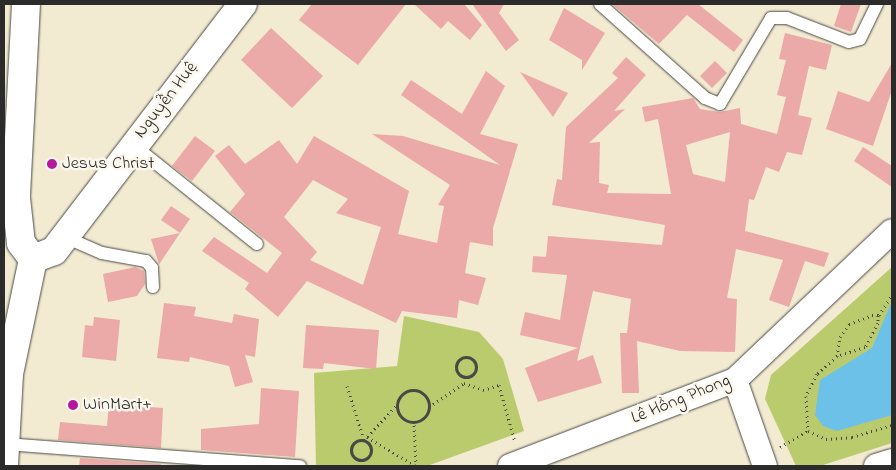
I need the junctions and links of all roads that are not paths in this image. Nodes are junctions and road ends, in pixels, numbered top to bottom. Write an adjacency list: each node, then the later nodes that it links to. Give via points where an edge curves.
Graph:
1 (26, 4): 6 (main road)
2 (243, 4): 5 (main road, Nguyễn Huệ)
3 (600, 4): 4 (lane, via 704,98 720,104 772,18 787,18 850,42 860,39)
4 (878, 4)
5 (132, 144): 8 (main road, Nguyễn Huệ); 9 (lane)
6 (10, 196): 10 (main road, via 21,243)
7 (892, 232): 13 (street, Lê Hồng Phong)
8 (65, 236): 10 (main road, Nguyễn Huệ, via 54,251); 11 (lane, via 102,253 146,261 152,268)
9 (257, 244)
10 (32, 259): 12 (main road)
11 (153, 287)
12 (6, 374): 14 (main road)
13 (735, 380): 16 (street, Lê Hồng Phong); 18 (street)
14 (5, 455): 17 (lane)
15 (892, 461): 19 (street)
16 (515, 464)
17 (300, 466)
18 (765, 466)
19 (876, 466)

